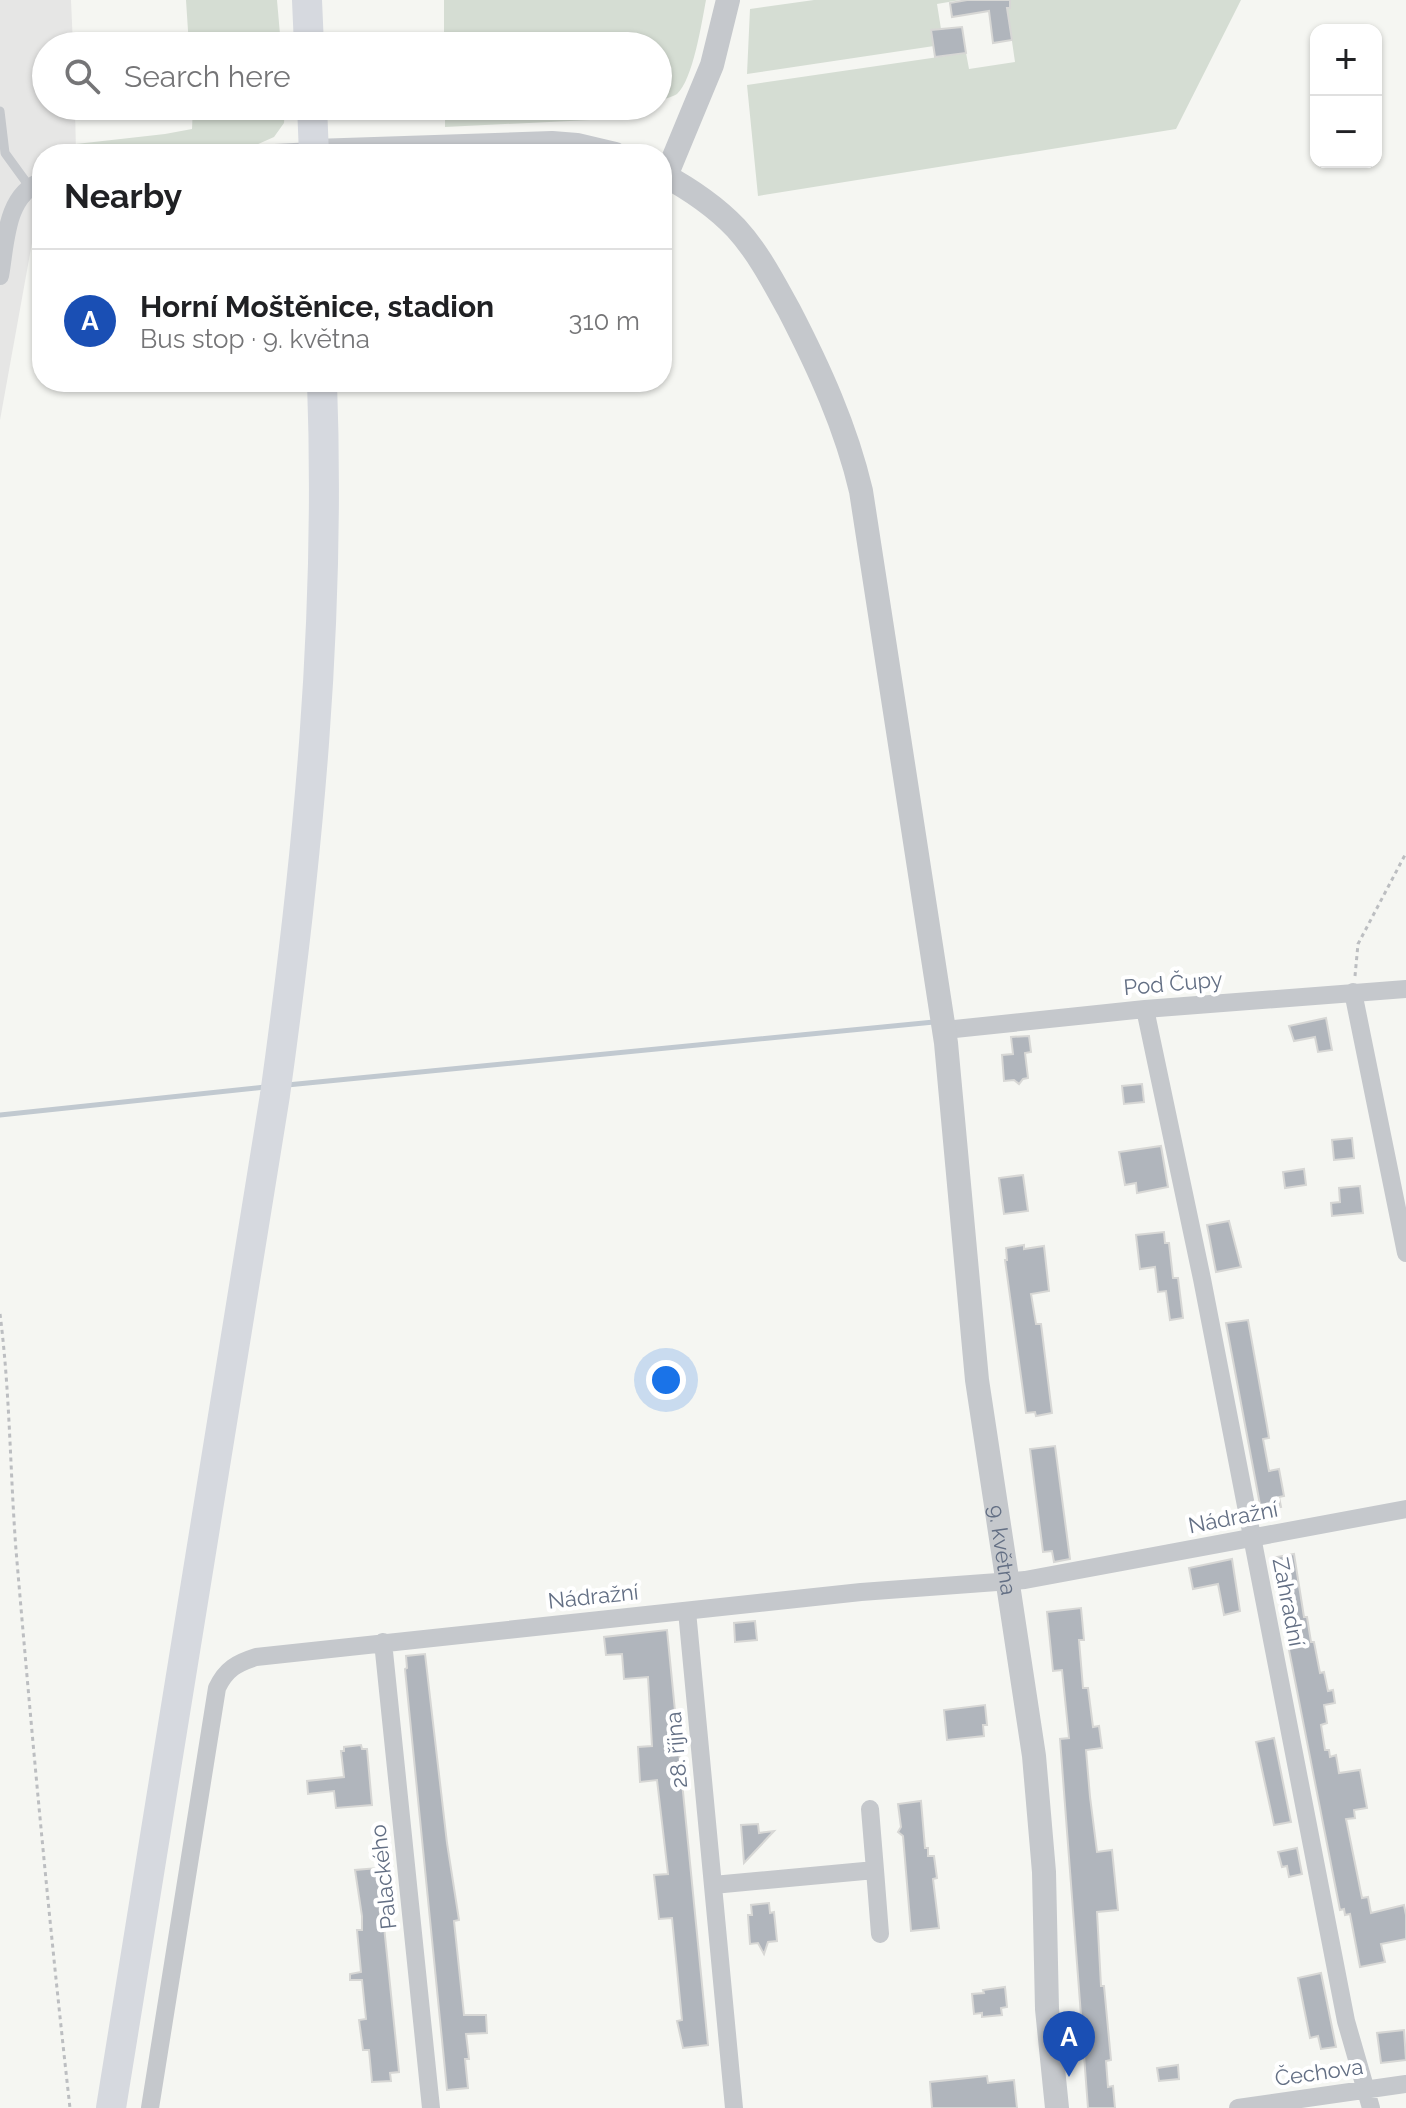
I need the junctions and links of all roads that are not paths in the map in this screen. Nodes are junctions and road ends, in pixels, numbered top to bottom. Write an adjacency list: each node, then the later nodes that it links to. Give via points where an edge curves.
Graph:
1 (307, 0): 3 (main road)
2 (728, 0): 9 (street, via 712,65)
3 (308, 32)
4 (0, 111): 10 (lane, via 5,153)
5 (313, 120): 6 (main road)
6 (314, 144)
7 (482, 144): 8 (street)
8 (559, 144)
9 (672, 157)
10 (32, 179)
11 (672, 180): 18 (street, 9. května, via 714,208 750,246 800,332 846,435 864,505)
12 (32, 188): 13 (street, via 12,211)
13 (0, 276)
14 (322, 392): 31 (main road, via 326,530 316,737 277,1084)
15 (1406, 989): 16 (street, Pod Čupy)
16 (1353, 992): 17 (street, Pod Čupy); 19 (street)
17 (1145, 1009): 18 (street, Pod Čupy); 21 (street, Zahradní)
18 (945, 1030): 22 (street, 9. května, via 973,1351)
19 (1406, 1253)
20 (1406, 1509): 21 (street, Nádražní)
21 (1252, 1538): 22 (street, Nádražní); 30 (street, Zahradní, via 1343,2005)
22 (1006, 1582): 23 (street, Nádražní); 35 (street, 9. května, via 1038,1788 1047,2009)
23 (687, 1611): 24 (street, Nádražní); 27 (street, 28. října)
24 (383, 1642): 32 (street, Nádražní, via 256,1657 223,1674); 33 (street, Palackého)
25 (870, 1809): 26 (street)
26 (875, 1870): 27 (street); 28 (street)
27 (713, 1885): 34 (street, 28. října)
28 (880, 1934)
29 (1406, 2084): 30 (street, Čechova)
30 (1368, 2099): 36 (street, Čechova)
31 (111, 2108)
32 (150, 2108)
33 (431, 2108)
34 (734, 2108)
35 (1057, 2108)
36 (1238, 2108)

